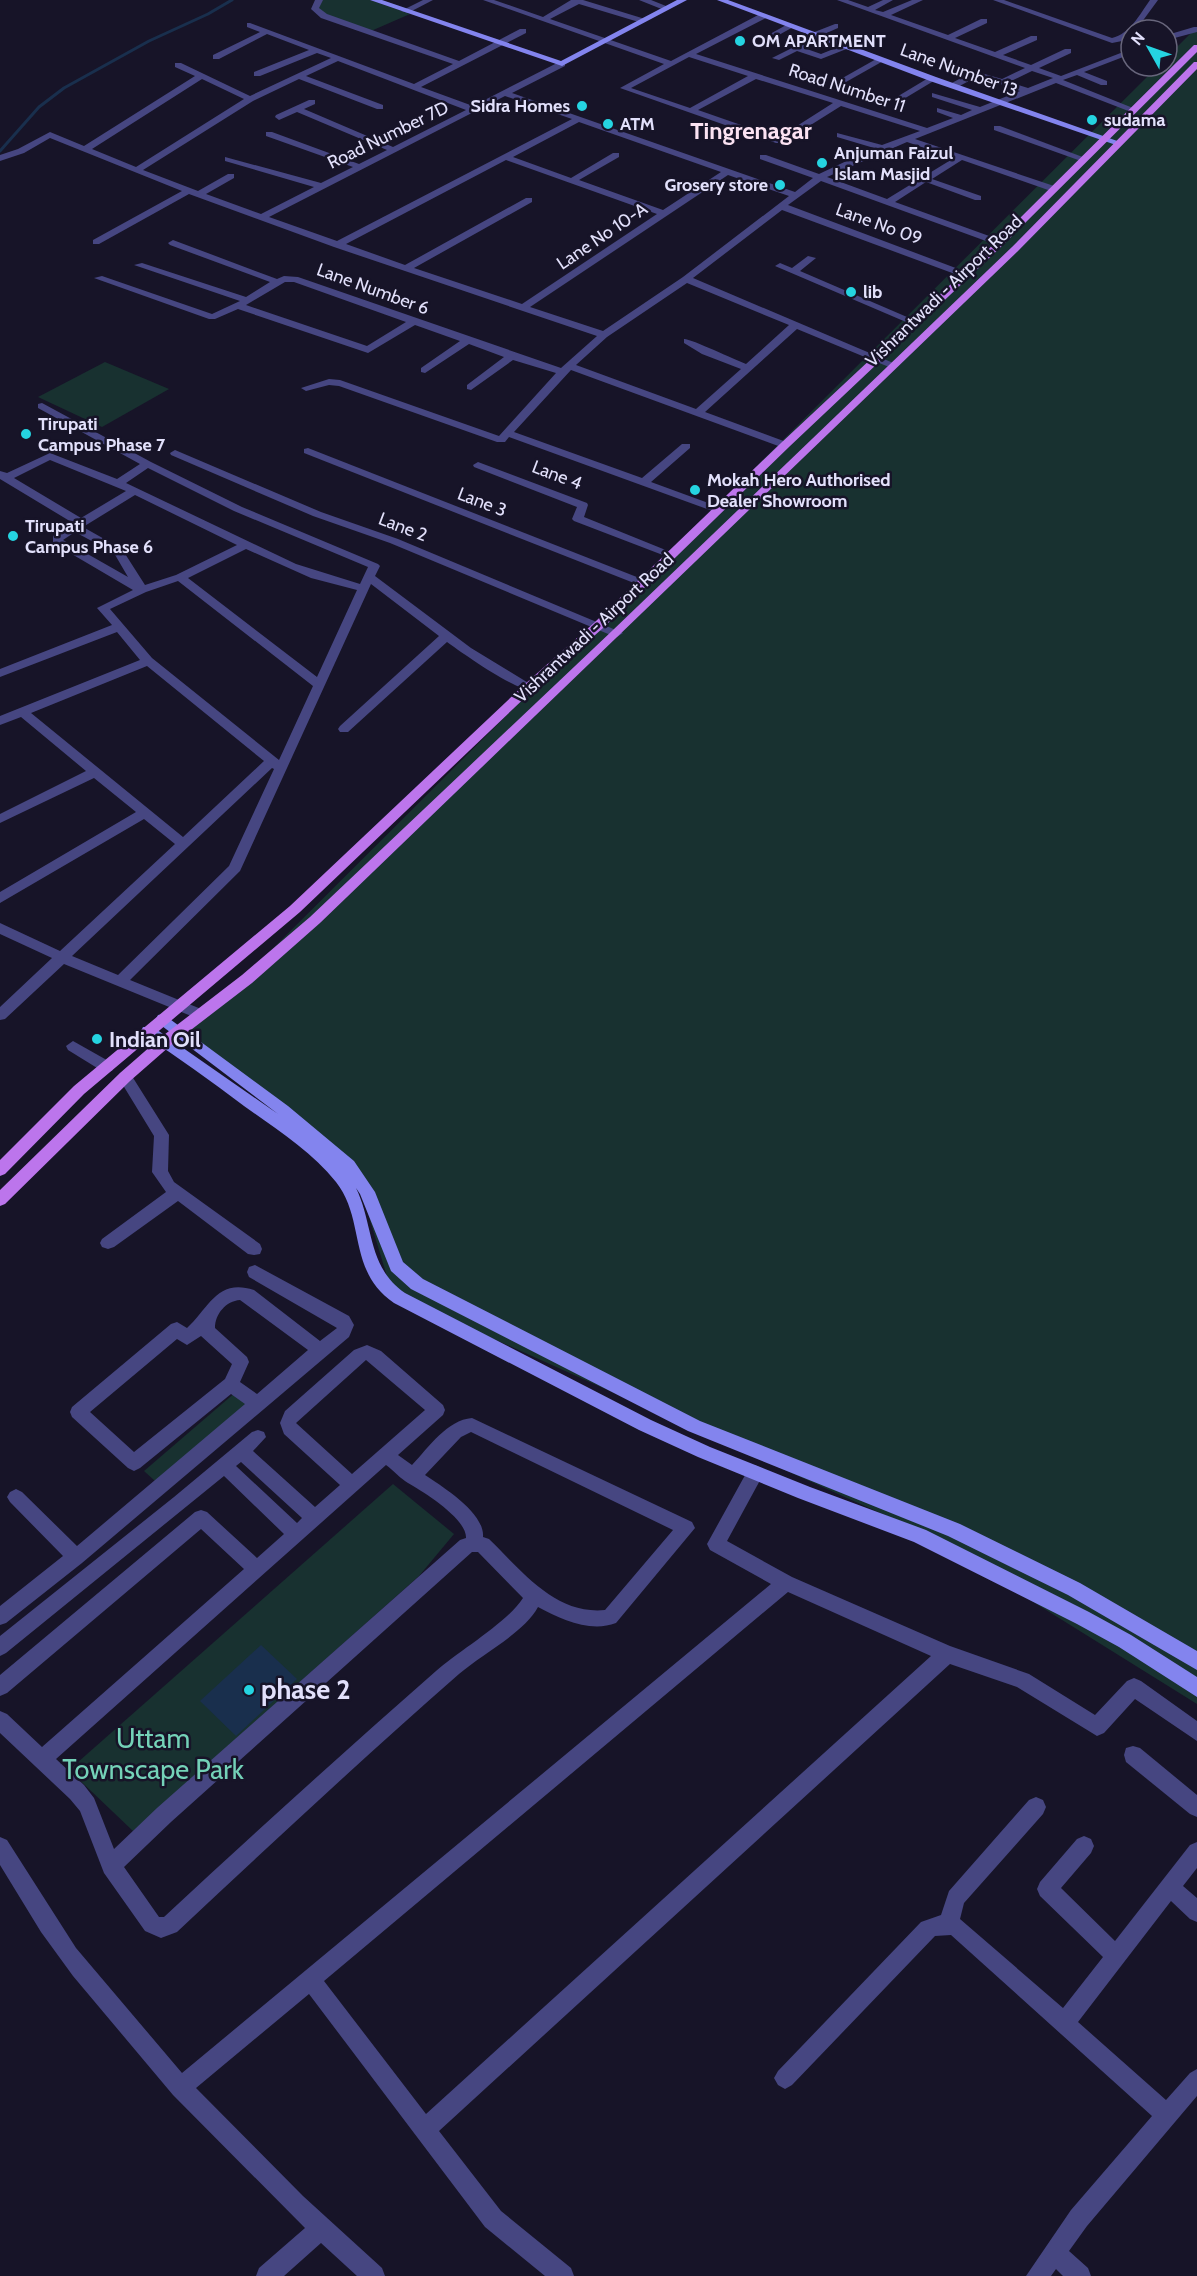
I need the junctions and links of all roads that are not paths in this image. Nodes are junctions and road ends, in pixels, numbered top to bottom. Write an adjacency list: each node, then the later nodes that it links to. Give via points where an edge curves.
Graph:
1 (319, 0): 51 (street, via 315,9 324,16)
2 (374, 0): 17 (street)
3 (429, 0): 17 (street)
4 (488, 0): 21 (street)
5 (643, 0): 15 (street)
6 (682, 0): 15 (street)
7 (721, 0): 19 (street, Lane Number 13)
8 (841, 0): 14 (street)
9 (889, 0): 16 (street)
10 (919, 0): 18 (street)
11 (997, 0): 35 (street, via 1112,41)
12 (1154, 0): 20 (street)
13 (577, 1): 21 (street); 22 (street)
14 (855, 2): 16 (street)
15 (667, 8): 22 (street)
16 (868, 9): 18 (street)
17 (405, 11): 37 (street)
18 (884, 15): 33 (street)
19 (764, 16): 25 (street, Lane Number 13); 43 (street)
20 (1140, 18)
21 (544, 19): 36 (street)
22 (642, 21): 36 (street)
23 (984, 21): 33 (street)
24 (250, 25): 29 (street)
25 (791, 26): 30 (street); 32 (street, Lane Number 13)
26 (835, 26): 32 (street)
27 (1197, 28): 31 (street)
28 (523, 31): 37 (street)
29 (268, 32): 41 (street); 46 (street)
30 (774, 34)
31 (1179, 34)
32 (818, 36): 38 (street, Lane Number 13); 40 (street)
33 (949, 38): 44 (street)
34 (1034, 38): 44 (street)
35 (1119, 39)
36 (606, 40): 50 (street); 52 (street)
37 (500, 43): 51 (street); 52 (street)
38 (846, 46): 40 (street, via 821,57); 49 (street, Lane Number 13)
39 (1197, 47): 81 (main road, Vishrantwadi - Airport Road)
40 (796, 48): 48 (street)
41 (317, 50): 47 (street); 57 (street)
42 (1068, 51): 55 (street)
43 (687, 54): 50 (street); 60 (street, Road Number 11)
44 (996, 55): 55 (street)
45 (1119, 56): 56 (street)
46 (216, 57)
47 (338, 58): 59 (street); 67 (street)
48 (776, 58)
49 (881, 60): 61 (street, Lane Number 13); 63 (street)
50 (670, 63): 82 (street, via 624,88)
51 (460, 64): 67 (street)
52 (562, 64): 69 (street, Road Number 7D)
53 (1197, 64): 92 (main road, Vishrantwadi - Airport Road)
54 (178, 65): 58 (street)
55 (1032, 68): 62 (street); 64 (street)
56 (1077, 72): 62 (street); 65 (street)
57 (257, 74)
58 (201, 76): 72 (street); 94 (street)
59 (299, 76): 72 (street); 76 (street)
60 (755, 76): 75 (street, Road Number 11); 82 (street)
61 (933, 79): 66 (street, Lane Number 13); 71 (street)
62 (1058, 79): 68 (street); 81 (street)
63 (843, 80)
64 (1002, 82): 66 (street, via 977,73); 68 (street)
65 (1104, 83)
66 (953, 86): 74 (street, Lane Number 13)
67 (415, 87): 78 (street)
68 (1027, 91): 74 (street)
69 (507, 94): 78 (street, Road Number 7D); 85 (street)
70 (935, 95): 80 (street)
71 (899, 98)
72 (250, 99): 104 (street)
73 (312, 102): 77 (street)
74 (1000, 102): 80 (street); 91 (street, Lane Number 13)
75 (839, 103): 82 (street, via 778,141); 87 (street, Road Number 11)
76 (380, 107)
77 (297, 109): 83 (street); 95 (street)
78 (475, 110): 95 (street, Road Number 7D)
79 (940, 110): 84 (street)
80 (980, 110): 84 (street)
81 (1134, 110): 91 (main road, Vishrantwadi - Airport Road)
82 (690, 111)
83 (279, 117)
84 (962, 118): 87 (street)
85 (579, 119): 97 (street); 105 (street)
86 (997, 128): 102 (street)
87 (929, 131): 90 (street)
88 (269, 134): 103 (street)
89 (840, 135): 93 (street)
90 (907, 139): 93 (street); 99 (street)
91 (1104, 140): 92 (street, Lane Number 13); 102 (main road, Vishrantwadi - Airport Road)
92 (1119, 143): 143 (main road, Vishrantwadi - Airport Road)
93 (882, 148): 107 (street)
94 (84, 150): 100 (street, via 50,135); 104 (street)
95 (394, 150): 103 (street, Road Number 7D)
96 (616, 155): 109 (street)
97 (505, 157): 109 (street); 123 (street)
98 (764, 157): 107 (street)
99 (961, 157): 108 (street); 111 (street)
100 (0, 158)
101 (228, 159): 110 (street)
102 (1084, 159): 111 (main road, Vishrantwadi - Airport Road)
103 (360, 167): 110 (street, Road Number 7D)
104 (135, 171): 112 (street)
105 (728, 171): 113 (street); 118 (street, Lane No 10-A)
106 (231, 176): 112 (street)
107 (821, 177): 113 (street); 116 (street)
108 (925, 179): 114 (street); 116 (street)
109 (571, 181): 118 (street)
110 (321, 186): 119 (street, Road Number 7D)
111 (1054, 189): 122 (main road, Vishrantwadi - Airport Road)
112 (192, 193): 119 (street); 120 (street)
113 (795, 195): 117 (street)
114 (978, 198)
115 (529, 200): 127 (street)
116 (887, 203): 122 (street)
117 (781, 206): 129 (street, Lane No 09); 131 (street)
118 (664, 214): 134 (street, Lane No 10-A)
119 (260, 218): 123 (street)
120 (96, 242)
121 (172, 243): 132 (street, Lane Number 6)
122 (1000, 243): 129 (main road, Vishrantwadi - Airport Road)
123 (337, 244): 127 (street)
124 (811, 258): 128 (street)
125 (139, 265): 133 (street)
126 (780, 266): 128 (street)
127 (406, 268): 134 (street)
128 (794, 271): 136 (street)
129 (966, 275): 136 (main road, Vishrantwadi - Airport Road)
130 (99, 278): 133 (street, via 212,317)
131 (686, 279): 137 (street); 138 (street)
132 (277, 282): 133 (street); 135 (street, Lane Number 6, via 295,279)
133 (243, 303): 135 (street, via 368,350)
134 (524, 307): 138 (street)
135 (414, 321): 139 (street, Lane Number 6)
136 (916, 323): 142 (main road, Vishrantwadi - Airport Road)
137 (795, 325): 142 (street); 144 (street)
138 (604, 334): 145 (street)
139 (467, 340): 141 (street, Lane Number 6); 146 (street)
140 (687, 341): 144 (street)
141 (511, 356): 145 (street, Lane Number 6); 147 (street)
142 (877, 359): 143 (street); 152 (main road, Vishrantwadi - Airport Road)
143 (893, 365): 172 (main road, Vishrantwadi - Airport Road)
144 (748, 368): 150 (street)
145 (566, 369): 150 (street, Lane Number 6); 151 (street)
146 (425, 370)
147 (471, 387)
148 (306, 388): 151 (street, via 340,383 501,440)
149 (42, 406): 156 (street)
150 (697, 414): 152 (street, Lane Number 6)
151 (508, 433): 159 (street)
152 (785, 445): 162 (main road, Vishrantwadi - Airport Road)
153 (686, 446): 159 (street)
154 (308, 451): 168 (street, Lane 3)
155 (175, 453): 170 (street, Lane 2, via 317,514)
156 (147, 464): 160 (street); 167 (street, via 238,509 374,566)
157 (478, 465): 165 (street, Lane 4, via 583,505 578,519)
158 (3, 476): 160 (street, via 50,456); 163 (street)
159 (643, 483): 162 (street)
160 (118, 484): 161 (street)
161 (134, 491): 163 (street); 164 (street)
162 (718, 510): 165 (main road, Vishrantwadi - Airport Road)
163 (78, 525): 169 (street, via 118,551); 169 (street, via 57,541)
164 (245, 544): 166 (street); 167 (street, via 319,577)
165 (672, 555): 168 (main road, Vishrantwadi - Airport Road)
166 (180, 577): 169 (street); 176 (street)
167 (366, 583): 173 (street); 176 (street)
168 (643, 583): 170 (main road, Vishrantwadi - Airport Road)
169 (142, 590): 171 (street, via 104,606)
170 (599, 625): 172 (street, Lane 2); 177 (main road, Vishrantwadi - Airport Road)
171 (118, 627): 174 (street); 175 (street)
172 (617, 633): 192 (main road, Vishrantwadi - Airport Road, via 315,920)
173 (447, 635): 177 (street); 180 (street)
174 (148, 661): 178 (street); 181 (street)
175 (0, 673)
176 (320, 685): 181 (street)
177 (529, 687): 190 (main road, Vishrantwadi - Airport Road, via 295,909)
178 (22, 712): 179 (street); 182 (street)
179 (0, 721)
180 (344, 729)
181 (277, 765): 185 (street); 189 (street, via 235,868)
182 (95, 772): 183 (street); 184 (street)
183 (145, 813): 185 (street); 186 (street)
184 (0, 819)
185 (183, 844): 188 (street)
186 (0, 898)
187 (0, 928): 188 (street)
188 (61, 957): 189 (street); 191 (street)
189 (120, 981): 190 (street)
190 (180, 1005): 192 (street); 193 (main road, Vishrantwadi - Airport Road)
191 (0, 1015)
192 (201, 1015): 195 (main road, Vishrantwadi - Airport Road)
193 (163, 1019): 194 (main road, Vishrantwadi - Airport Road); 195 (street)
194 (148, 1031): 196 (street); 198 (main road, Vishrantwadi - Airport Road)
195 (180, 1031): 196 (main road, Vishrantwadi - Airport Road); 228 (street, via 349,1165 368,1192 397,1266 417,1284 694,1426 954,1530 1074,1590)
196 (165, 1042): 199 (main road, Vishrantwadi - Airport Road); 214 (street, via 280,1123 319,1154 342,1179 356,1204 371,1265 392,1293 645,1425)
197 (73, 1046): 198 (street)
198 (107, 1067): 200 (main road, Vishrantwadi - Airport Road)
199 (124, 1077): 201 (street, via 162,1135 160,1172); 202 (main road, Vishrantwadi - Airport Road)
200 (0, 1170)
201 (177, 1192): 203 (street); 204 (street)
202 (0, 1200)
203 (108, 1243)
204 (254, 1249)
205 (255, 1272): 207 (street, via 343,1321 343,1332)
206 (206, 1321): 207 (street, via 209,1312 240,1291); 208 (street, via 207,1331 241,1362); 208 (street, via 187,1338 177,1329 78,1412 134,1463)
207 (320, 1350): 209 (street)
208 (231, 1384): 209 (street)
209 (257, 1404): 221 (street)
210 (258, 1437): 211 (street)
211 (241, 1450): 213 (street); 218 (street)
212 (387, 1456): 215 (street); 216 (street); 216 (street, via 437,1410 367,1352 291,1416 288,1424)
213 (224, 1465): 219 (street); 226 (street)
214 (755, 1473): 223 (street, via 716,1544); 230 (street, via 920,1536 1125,1641)
215 (412, 1477): 220 (street, via 461,1512 475,1532); 224 (street, via 455,1432 472,1425 686,1528 610,1617 587,1618)
216 (352, 1485): 218 (street)
217 (16, 1497): 221 (street)
218 (314, 1518): 219 (street)
219 (296, 1534): 222 (street)
220 (474, 1543): 224 (street, via 483,1545); 240 (street, via 448,1562)
221 (76, 1557): 225 (street)
222 (256, 1569): 229 (street, via 201,1518); 234 (street)
223 (786, 1582): 227 (street); 245 (street)
224 (533, 1595): 240 (street, via 520,1616 455,1666 170,1925 161,1928 152,1924)
225 (0, 1617)
226 (0, 1647)
227 (947, 1654): 232 (street, via 1022,1680 1097,1727 1134,1687); 251 (street)
228 (1197, 1661)
229 (0, 1688)
230 (1197, 1688)
231 (0, 1720): 234 (street)
232 (1197, 1731)
233 (1133, 1755): 236 (street)
234 (41, 1760): 240 (street, via 87,1805)
235 (1036, 1807): 243 (street, via 956,1898)
236 (1197, 1807)
237 (1084, 1846): 244 (street, via 1047,1889)
238 (0, 1847): 249 (street, via 79,1968)
239 (1197, 1852): 241 (street)
240 (111, 1866)
241 (1171, 1888): 242 (street); 244 (street)
242 (1197, 1912)
243 (950, 1923): 246 (street); 247 (street, via 928,1929)
244 (1117, 1956): 246 (street)
245 (310, 1979): 249 (street); 251 (street)
246 (1064, 2023): 250 (street)
247 (785, 2078)
248 (1197, 2080): 250 (street)
249 (180, 2088): 252 (street)
250 (1168, 2116): 253 (street, via 1079,2218)
251 (424, 2130): 256 (street, via 493,2219)
252 (321, 2229): 254 (street); 255 (street)
253 (1054, 2253): 257 (street); 258 (street)
254 (267, 2276)
255 (374, 2276)
256 (563, 2276)
257 (1037, 2276)
258 (1080, 2276)

